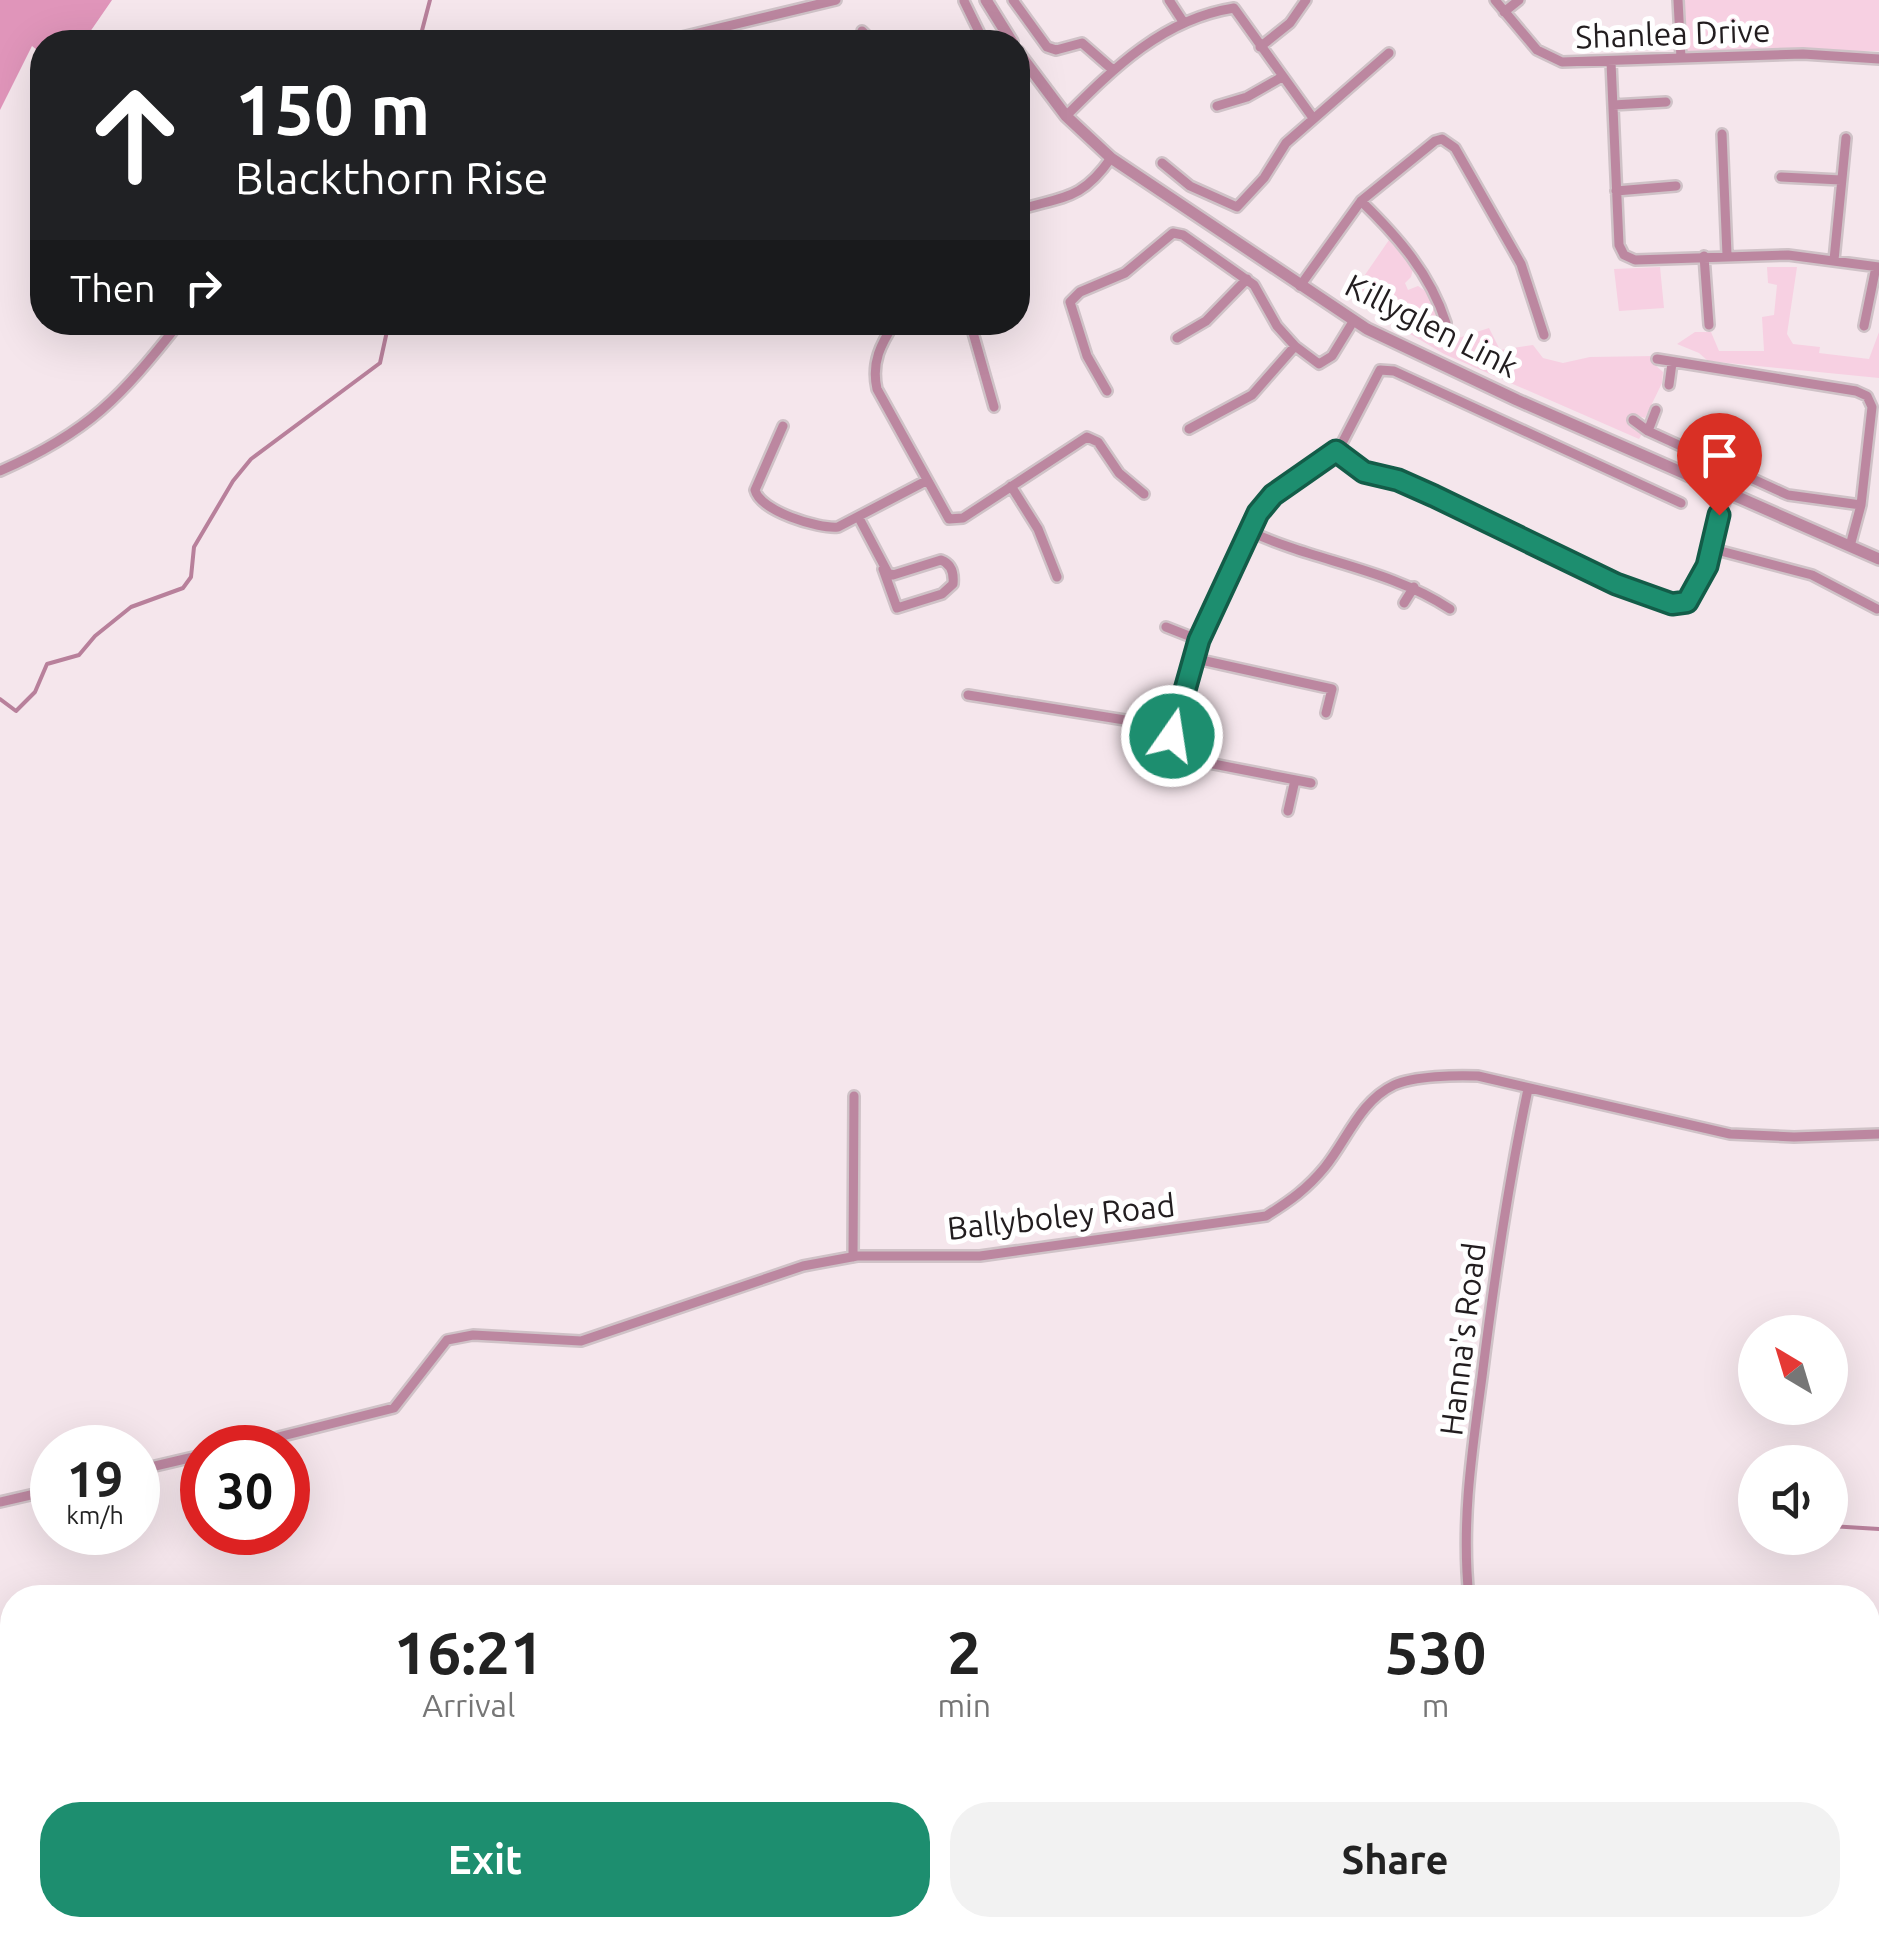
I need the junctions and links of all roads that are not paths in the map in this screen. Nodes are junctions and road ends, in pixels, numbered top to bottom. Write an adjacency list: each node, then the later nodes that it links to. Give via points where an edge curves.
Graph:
1 (836, 0): 12 (street)
2 (964, 0): 13 (street)
3 (986, 0): 14 (street)
4 (1014, 0): 21 (street, via 1047,47 1082,43)
5 (1169, 0): 11 (street)
6 (1306, 0): 15 (street)
7 (1495, 0): 10 (street, Shanlea Drive)
8 (1519, 0): 10 (street)
9 (1678, 0): 17 (street)
10 (1504, 12): 19 (street, Shanlea Drive, via 1549,58)
11 (1184, 23): 15 (street, via 1234,8); 21 (street, via 1146,42)
12 (711, 30)
13 (978, 30)
14 (1005, 30)
15 (1260, 46): 22 (street)
16 (1389, 52): 27 (street)
17 (1681, 58): 18 (street, Shanlea Drive); 19 (street, Shanlea Drive)
18 (1879, 59)
19 (1611, 62): 24 (street)
20 (1030, 68): 26 (street, Killyglen Link)
21 (1113, 70): 26 (street)
22 (1282, 77): 25 (street); 27 (street)
23 (1666, 102): 24 (street)
24 (1613, 104): 35 (street)
25 (1217, 106)
26 (1066, 116): 30 (street, Killyglen Link)
27 (1314, 118): 31 (street, via 1237,206 1205,194)
28 (1722, 134): 38 (street)
29 (1846, 138): 33 (street)
30 (1110, 158): 37 (street, via 1080,192); 43 (street, Killyglen Link)
31 (1162, 164)
32 (1781, 176): 33 (street)
33 (1842, 180): 40 (street)
34 (1676, 186): 35 (street)
35 (1616, 192): 39 (street, via 1623,254 1635,260)
36 (1361, 201): 43 (street); 45 (street, via 1417,264); 51 (street, via 1435,141 1450,141 1521,264)
37 (1030, 207)
38 (1727, 255): 39 (street); 40 (street)
39 (1704, 256): 46 (street)
40 (1834, 260): 41 (street)
41 (1878, 267): 47 (street)
42 (1246, 279): 52 (street, via 1206,321); 53 (street); 57 (street, via 1173,233 1125,273 1076,295 1070,312)
43 (1300, 286): 44 (street, Killyglen Link)
44 (1354, 320): 53 (street, via 1325,364); 69 (street, Killyglen Link, via 1414,354)
45 (1446, 322)
46 (1709, 326)
47 (1864, 326)
48 (170, 335): 65 (street, via 96,417)
49 (887, 335): 66 (street, via 875,379)
50 (974, 335): 58 (street)
51 (1544, 335)
52 (1177, 338)
53 (1295, 346): 62 (street, via 1256,392)
54 (1657, 360): 55 (street)
55 (1672, 362): 56 (street); 71 (street, via 1866,394 1872,406)
56 (1669, 385)
57 (1107, 391)
58 (994, 407)
59 (1656, 410): 63 (street)
60 (1633, 420): 63 (street)
61 (783, 426): 72 (street, via 756,488 759,501 822,527)
62 (1190, 429)
63 (1648, 431): 71 (street, via 1788,495)
64 (1336, 451): 70 (street, via 1375,375 1386,368); 73 (street, via 1270,498); 75 (street, via 1368,474 1403,482 1672,604 1688,600)
65 (0, 471)
66 (926, 481): 67 (street, via 944,514 955,520); 72 (street)
67 (1012, 486): 68 (street, via 1088,437); 78 (street)
68 (1144, 494)
69 (1729, 494): 74 (street, Killyglen Link); 75 (street)
70 (1681, 502)
71 (1861, 506): 74 (street)
72 (859, 518): 77 (street)
73 (1249, 530): 79 (street); 84 (street)
74 (1850, 546): 76 (street, Killyglen Link)
75 (1712, 549): 82 (street, via 1818,577)
76 (1879, 559)
77 (883, 569): 77 (street, via 894,575 941,560 954,574 953,584 897,608)
78 (1057, 576)
79 (1414, 587): 80 (street); 81 (street)
80 (1404, 604)
81 (1450, 609)
82 (1876, 609)
83 (1166, 627): 84 (street)
84 (1199, 640): 85 (street)
85 (1192, 658): 87 (street, via 1332,689); 88 (street)
86 (968, 695): 88 (street)
87 (1326, 713)
88 (1174, 728): 89 (street, via 1176,752 1193,760)
89 (1295, 780): 90 (street); 91 (street)
90 (1311, 783)
91 (1288, 811)
92 (1528, 1089): 94 (street, Ballyboley Road, via 1730,1134); 95 (street, Ballyboley Road, via 1445,1075 1395,1085 1354,1122 1302,1194 1266,1216 980,1256); 99 (street, Hanna's Road, via 1500,1234 1467,1491)
93 (854, 1096): 95 (street)
94 (1879, 1134)
95 (853, 1257): 96 (street, Ballyboley Road, via 803,1266 581,1341 472,1335 447,1340 394,1408)
96 (310, 1429)
97 (30, 1495): 98 (street)
98 (0, 1502)
99 (1468, 1585)

